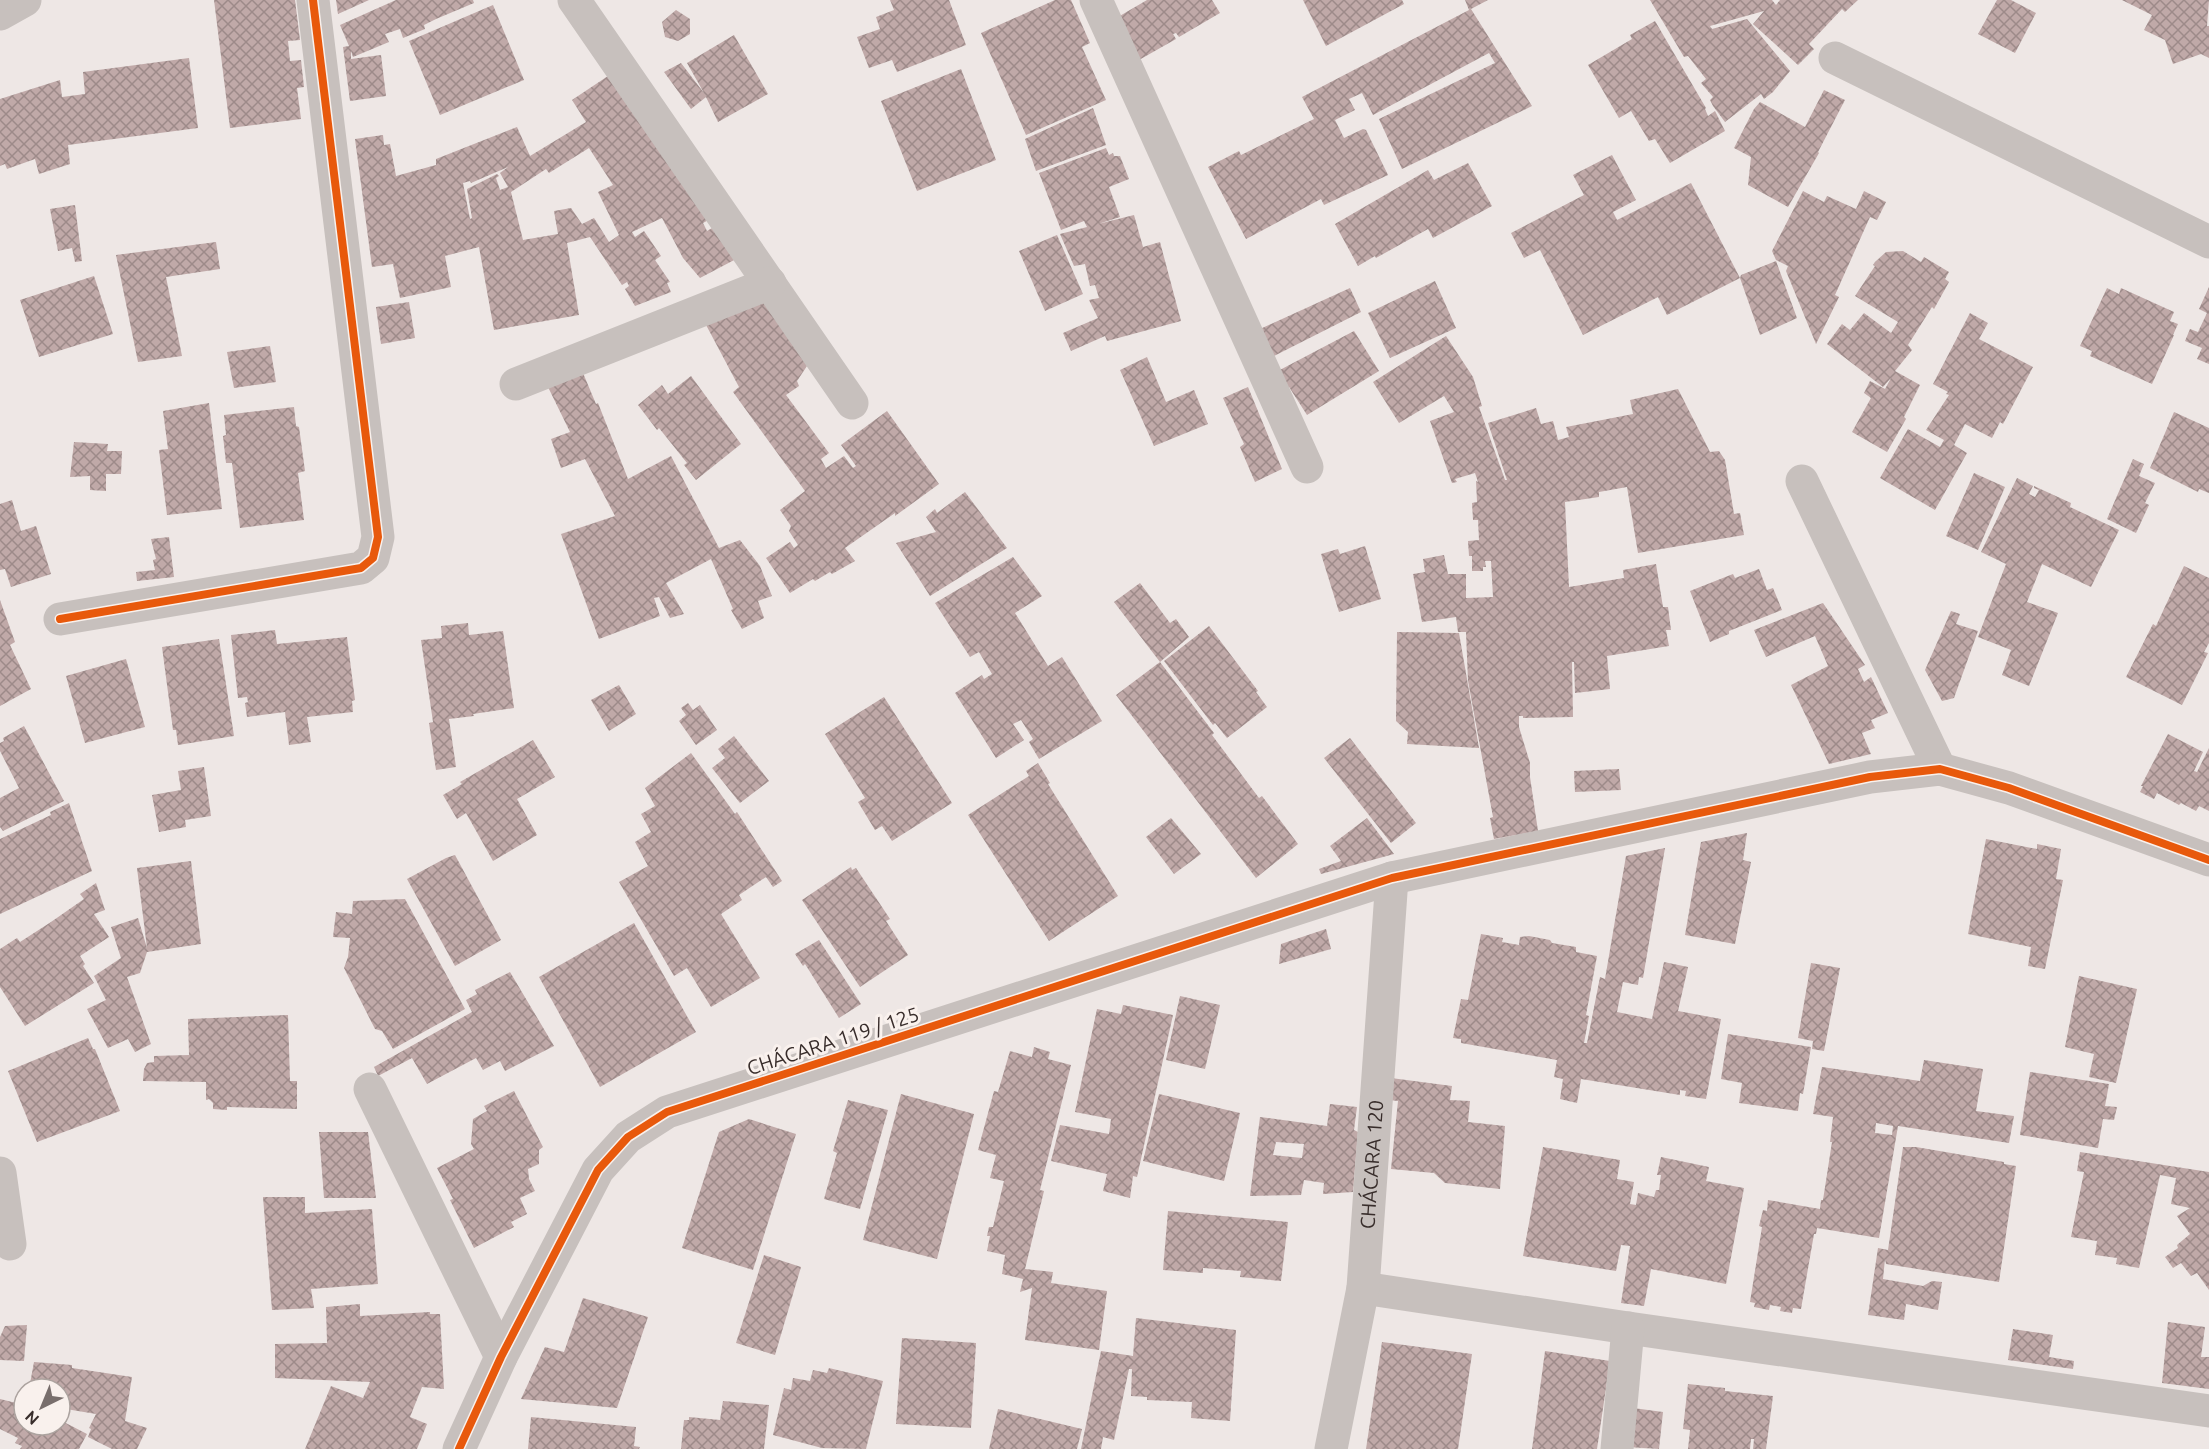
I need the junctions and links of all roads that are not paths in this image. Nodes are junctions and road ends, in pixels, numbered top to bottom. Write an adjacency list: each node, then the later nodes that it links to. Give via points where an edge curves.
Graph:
1 (25, 0): 5 (street)
2 (313, 0): 13 (street, via 378,537 373,558 361,568)
3 (574, 0): 8 (street)
4 (1096, 0): 11 (street)
5 (0, 14)
6 (1835, 58): 7 (street)
7 (2209, 242)
8 (770, 284): 9 (street); 10 (street)
9 (516, 384)
10 (852, 403)
11 (1307, 467)
12 (1802, 481): 14 (street)
13 (60, 619)
14 (1940, 769): 15 (street, via 2009,788); 16 (street, CHÁCARA 119 / 125, via 1870,777)
15 (2209, 861)
16 (1392, 878): 20 (street, CHÁCARA 120); 22 (street, CHÁCARA 119 / 125, via 667,1112 628,1137 598,1170)
17 (370, 1089): 22 (street)
18 (0, 1173): 19 (street)
19 (10, 1244)
20 (1363, 1288): 21 (street); 25 (street, CHÁCARA 120)
21 (1628, 1328): 23 (street); 26 (street)
22 (501, 1357): 24 (street, CHÁCARA 119 / 125)
23 (2209, 1411)
24 (459, 1449)
25 (1331, 1449)
26 (1617, 1449)

